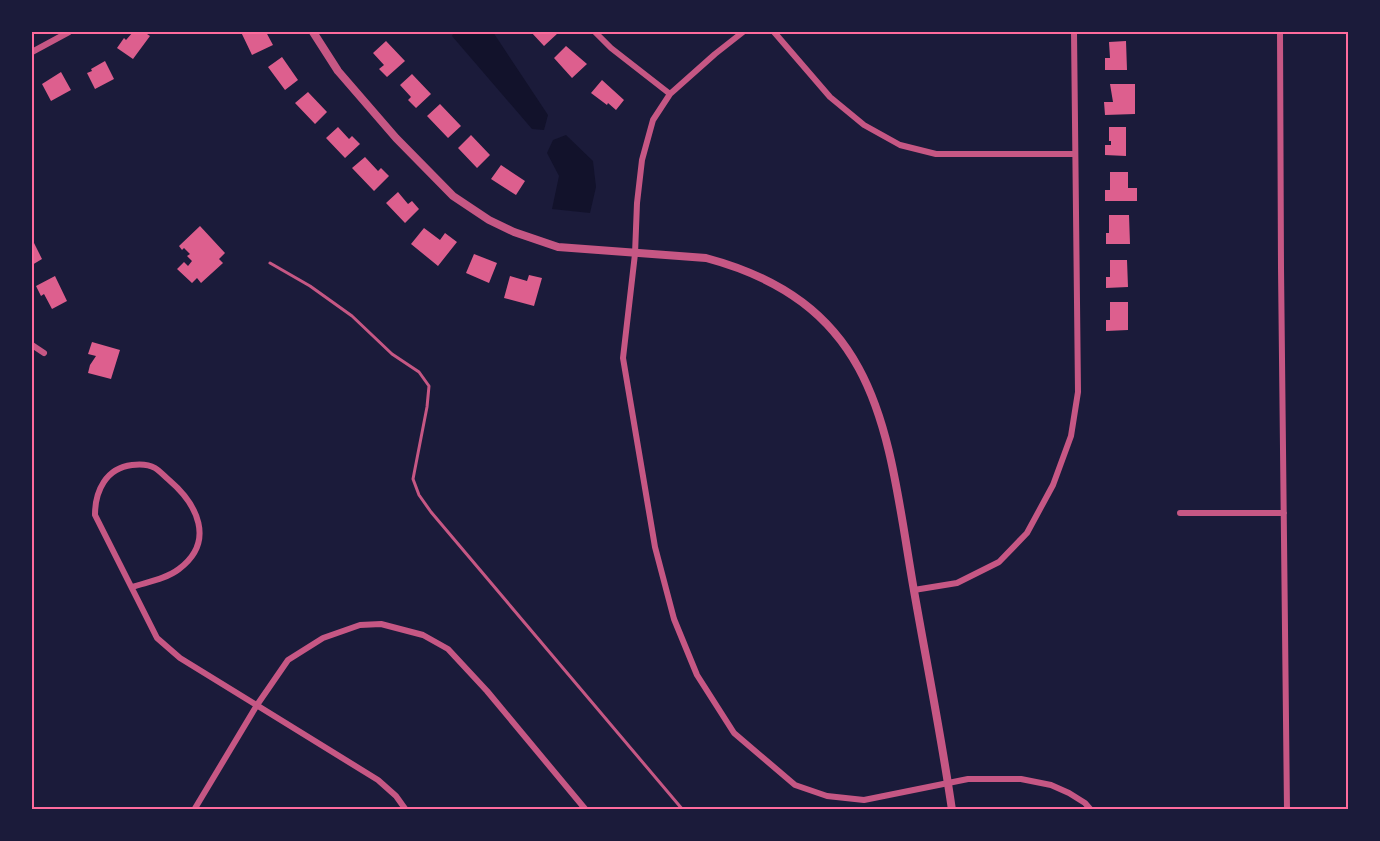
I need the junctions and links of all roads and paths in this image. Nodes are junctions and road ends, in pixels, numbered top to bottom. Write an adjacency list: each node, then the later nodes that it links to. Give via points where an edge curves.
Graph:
1 (69, 32): 8 (street)
2 (313, 32): 11 (street, via 338,71 396,138 464,205 514,232 549,245)
3 (595, 32): 9 (street)
4 (743, 32): 9 (street)
5 (774, 32): 10 (street, via 830,97 864,125 900,145 936,154)
6 (1074, 32): 10 (street)
7 (1280, 32): 16 (street)
8 (32, 52)
9 (670, 94): 11 (street, via 653,120 642,159)
10 (1074, 154): 18 (street, via 1078,392 1071,436 1053,485 1027,533 999,562 957,583)
11 (635, 254): 18 (street, via 706,258 753,273 800,299 836,334 853,358 880,415 891,455); 20 (street, via 623,358 655,547 674,619 697,675 734,733 795,785 827,796 864,800)
12 (270, 263): 24 (lane, via 352,316 392,354 419,372 429,386 413,479 419,495)
13 (32, 345): 14 (street)
14 (44, 353)
15 (1180, 513): 16 (street)
16 (1284, 513): 27 (street)
17 (132, 587): 17 (street, via 95,514 95,501 111,472 123,466 145,464 179,489 193,506 200,530 190,559 178,570); 19 (street, via 158,638 180,658)
18 (914, 590): 20 (street)
19 (257, 705): 21 (street); 22 (street, via 378,780); 23 (street, via 288,660 322,638 360,625 381,624 423,635 448,649)
20 (948, 782): 25 (street); 26 (street, via 1021,779 1060,789)
21 (194, 810)
22 (406, 810)
23 (586, 810)
24 (683, 810)
25 (952, 810)
26 (1091, 810)
27 (1287, 810)

